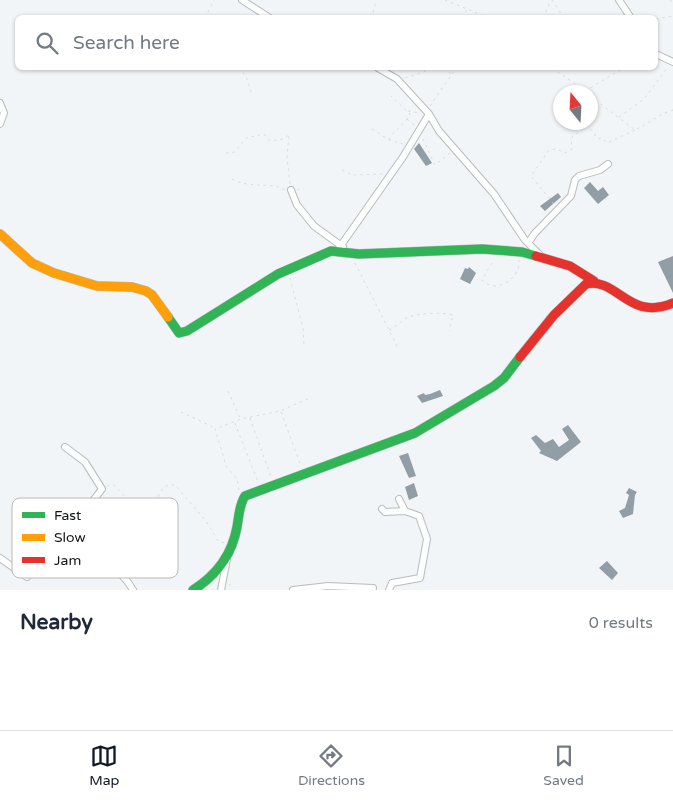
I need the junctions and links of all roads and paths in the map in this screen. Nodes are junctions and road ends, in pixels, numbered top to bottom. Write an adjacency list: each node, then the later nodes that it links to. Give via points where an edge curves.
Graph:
1 (214, 0): 10 (path)
2 (242, 0): 11 (street)
3 (376, 0): 12 (path)
4 (445, 0): 9 (path)
5 (552, 0): 15 (path); 16 (path)
6 (619, 0): 17 (street)
7 (670, 0): 8 (path)
8 (673, 4)
9 (468, 9): 13 (path); 14 (path)
10 (206, 15)
11 (265, 15)
12 (372, 15)
13 (464, 15)
14 (484, 15)
15 (544, 15)
16 (562, 15)
17 (629, 15)
18 (673, 16): 19 (path)
19 (658, 19)
20 (658, 55): 21 (street)
21 (673, 62): 39 (path, via 644,99)
22 (240, 70): 33 (path, via 246,76)
23 (381, 70): 30 (street)
24 (426, 70): 30 (path)
25 (446, 70): 29 (path)
26 (454, 70): 29 (path)
27 (555, 70): 31 (path)
28 (621, 70): 32 (path)
29 (451, 74): 38 (path)
30 (397, 79): 38 (street)
31 (576, 85)
32 (597, 85)
33 (252, 95)
34 (391, 96): 40 (path, via 408,111)
35 (598, 102): 39 (path)
36 (0, 103): 41 (street, via 4,113)
37 (673, 110): 43 (path)
38 (428, 113): 44 (street); 47 (street)
39 (618, 117): 43 (path)
40 (407, 119): 44 (path); 45 (path)
41 (0, 124)
42 (372, 129): 45 (path)
43 (635, 130): 55 (path, via 607,143 602,138 598,139 588,125 571,138 572,149 565,153 558,149 549,150 531,176)
44 (418, 133): 46 (street); 47 (path, via 435,165)
45 (389, 140): 46 (path, via 406,145)
46 (412, 143): 51 (street)
47 (455, 149): 57 (street, via 494,194)
48 (226, 153): 54 (path, via 235,152 246,138 264,134 270,141 275,141 290,135 287,157)
49 (608, 164): 55 (street, via 579,176 571,196)
50 (342, 170): 51 (path, via 352,175)
51 (392, 173): 58 (street)
52 (232, 179): 54 (path, via 240,184)
53 (304, 189): 54 (path)
54 (291, 190): 58 (street, via 314,226)
55 (558, 208): 57 (street)
56 (0, 234): 62 (street, via 19,253 44,270 97,286 134,286 146,291 179,333)
57 (528, 243): 60 (street)
58 (344, 250): 59 (street); 62 (street, via 321,255); 65 (path, via 360,273)
59 (518, 251): 60 (street); 61 (path, via 520,264 515,276 507,283 484,282 482,278)
60 (540, 256): 63 (street, via 570,266)
61 (492, 263)
62 (288, 270): 67 (path, via 304,328)
63 (594, 281): 64 (street, via 647,309); 78 (street, via 586,284 554,315 494,386 415,432)
64 (673, 303)
65 (388, 330): 66 (path, via 416,315 446,314 453,315); 68 (path)
66 (449, 331)
67 (304, 346)
68 (398, 348)
69 (228, 391): 74 (path)
70 (310, 398): 71 (path)
71 (280, 411): 73 (path); 78 (path)
72 (181, 412): 76 (path)
73 (249, 417): 74 (path); 79 (path)
74 (241, 419): 75 (path)
75 (234, 422): 76 (path); 81 (path)
76 (216, 429): 86 (path, via 226,466 237,479)
77 (65, 447): 80 (street, via 85,462)
78 (304, 474): 79 (street)
79 (274, 485): 81 (street)
80 (102, 489): 82 (street); 83 (path, via 114,486)
81 (261, 490): 86 (street)
82 (95, 498)
83 (125, 498)
84 (157, 498): 89 (path, via 163,488 171,484 177,487 206,521 218,541)
85 (399, 499): 88 (street)
86 (242, 500): 89 (street)
87 (382, 509): 88 (street, via 385,512)
88 (405, 511): 99 (street, via 419,516 426,535 422,572 417,580 392,583)
89 (233, 546): 90 (street)
90 (228, 555): 96 (street, via 213,576); 97 (street)
91 (0, 558): 92 (street)
92 (12, 567)
93 (127, 578): 95 (street)
94 (373, 588): 98 (street, via 328,586)
95 (133, 590)
96 (193, 590)
97 (221, 590)
98 (293, 590)
99 (389, 590)

